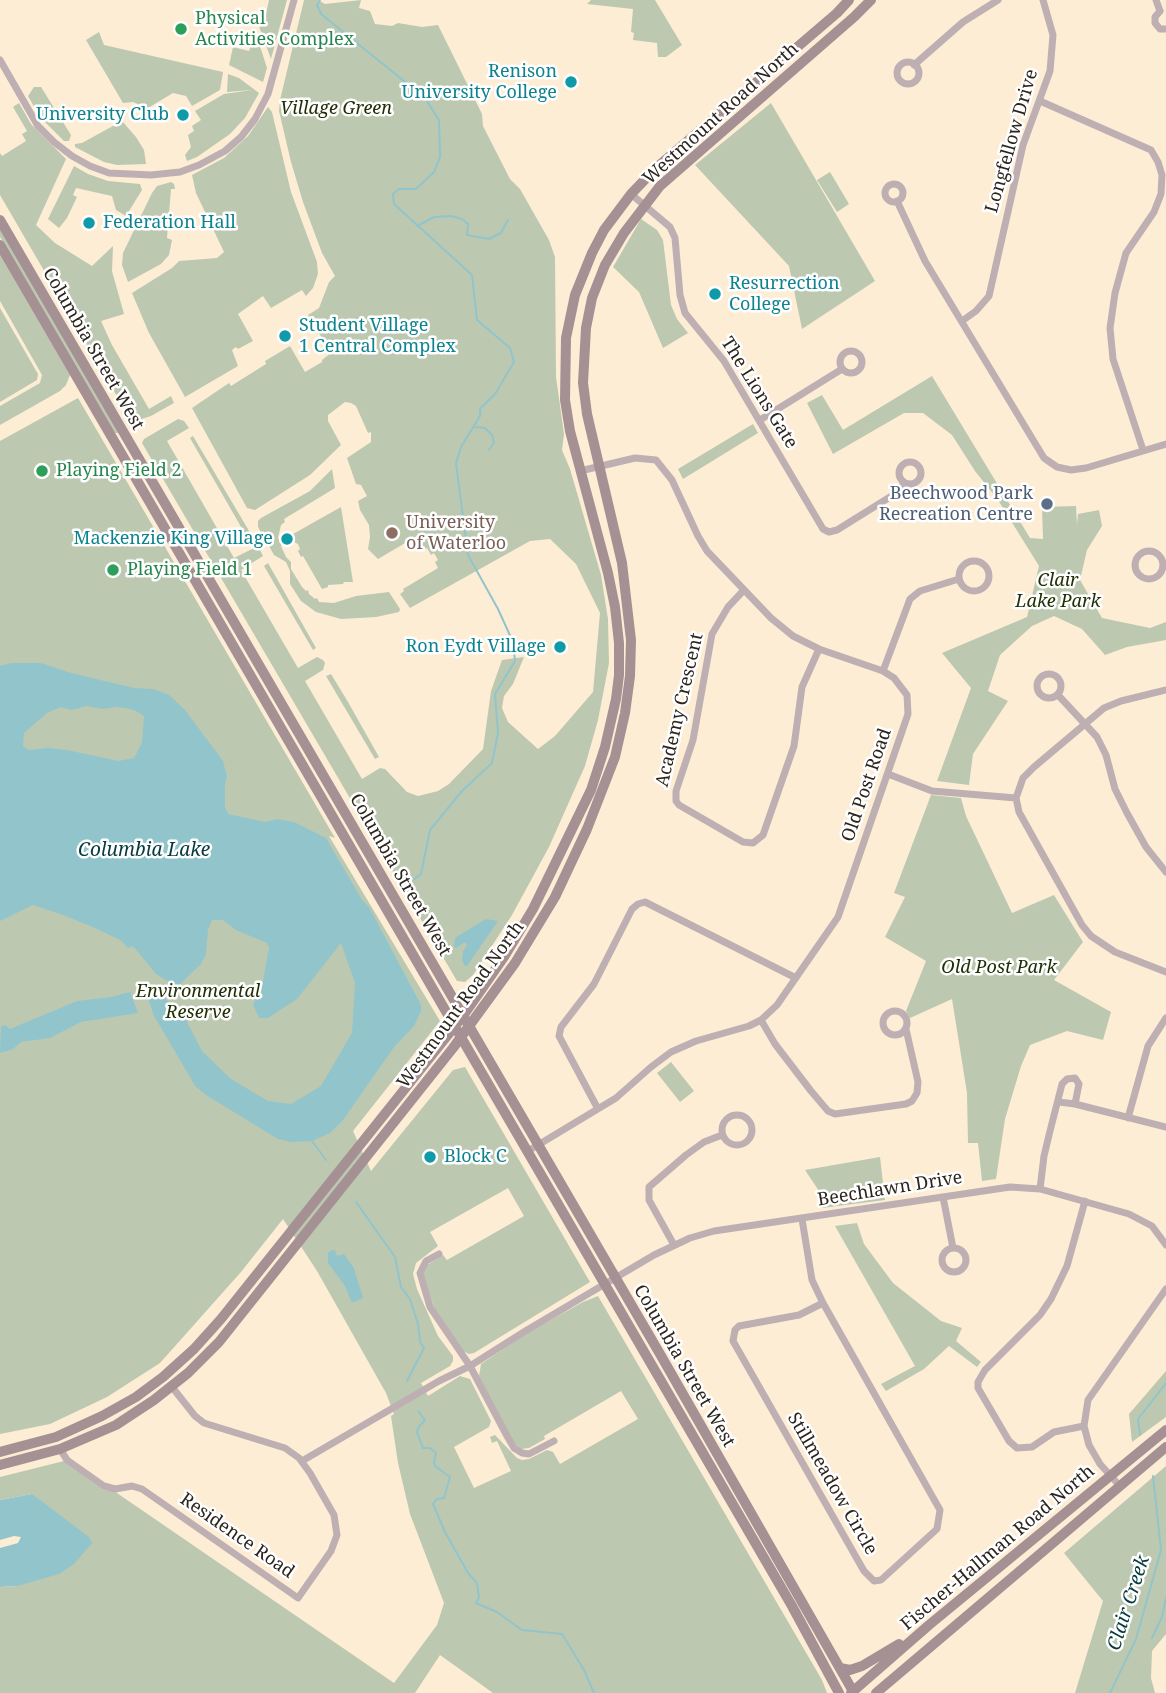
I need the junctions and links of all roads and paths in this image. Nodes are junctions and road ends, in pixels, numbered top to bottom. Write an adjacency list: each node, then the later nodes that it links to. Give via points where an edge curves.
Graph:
1 (294, 0): 9 (street, via 268,94 255,119 225,151 180,172 109,173 72,156 38,125)
2 (849, 0): 12 (main road, Westmount Road North, via 656,167)
3 (871, 0): 14 (main road, Westmount Road North, via 660,186)
4 (998, 0): 10 (street, via 963,22)
5 (1043, 0): 11 (street, Longfellow Drive, via 1052,35 1050,71)
6 (1156, 0): 7 (street)
7 (1163, 11): 8 (street, via 1155,23)
8 (1166, 29)
9 (0, 60)
10 (915, 65)
11 (1040, 101): 17 (street, Longfellow Drive, via 1023,145 989,296); 21 (street, via 1151,150 1163,175 1154,212 1126,253 1110,328 1113,359)
12 (631, 194): 14 (street, The Lions Gate); 23 (main road, Westmount Road North, via 592,253 570,315 565,400)
13 (897, 201): 17 (street)
14 (645, 205): 19 (street, The Lions Gate, via 670,227 675,238 685,313 724,360); 22 (main road, Westmount Road North, via 605,265 586,328 583,383)
15 (0, 220): 38 (main road, Columbia Street West)
16 (0, 245): 41 (main road, Columbia Street West)
17 (962, 321): 21 (street, via 1044,458 1070,470)
18 (842, 369): 19 (street)
19 (760, 421): 24 (street, The Lions Gate, via 823,529 829,532 898,492)
20 (1166, 443): 21 (street)
21 (1143, 450)
22 (600, 466): 23 (street, Old Post Road); 27 (street, Old Post Road, via 635,458 656,460 672,480 707,551); 42 (main road, Westmount Road North, via 622,563 631,639 630,676 617,746 587,829 555,897 516,963)
23 (580, 471): 38 (main road, Westmount Road North, via 615,607 619,643 616,699 605,747 576,823 533,909)
24 (904, 482)
25 (1163, 554): 25 (street, via 1150,550 1138,555 1135,568 1139,575 1152,579 1161,573)
26 (960, 579): 26 (street, via 966,588 978,590 989,574 982,564 970,562 962,568); 29 (street, via 920,591 910,599)
27 (744, 590): 28 (street, Old Post Road, via 793,636); 28 (street, Academy Crescent, via 712,634 693,740 676,791 678,805 743,842 752,843 763,835 794,746 802,687)
28 (819, 649): 29 (street, Old Post Road)
29 (883, 671): 33 (street, Old Post Road, via 899,683 909,704)
30 (1166, 690): 32 (street, via 1121,701)
31 (1058, 695): 32 (street)
32 (1084, 723): 34 (street, via 1023,778); 35 (street, via 1106,755 1126,813)
33 (888, 774): 34 (street, via 939,792); 37 (street, Old Post Road, via 838,917)
34 (1016, 797): 36 (street, via 1019,812 1091,936 1115,952)
35 (1166, 872)
36 (1166, 972)
37 (796, 978): 40 (street, Old Post Road); 47 (street, via 645,902 638,904 559,1036)
38 (463, 1016): 41 (main road, Westmount Road North); 42 (main road, Columbia Street West)
39 (1166, 1018): 48 (street, via 1148,1046)
40 (761, 1020): 43 (street, via 811,1091 835,1114 906,1104 915,1097 918,1082); 47 (street, Old Post Road, via 671,1052)
41 (454, 1027): 44 (main road, Columbia Street West); 72 (main road, Westmount Road North, via 221,1319 163,1377 125,1404 70,1432)
42 (468, 1027): 44 (main road, Westmount Road North); 51 (main road, Columbia Street West)
43 (906, 1029)
44 (460, 1038): 52 (main road, Columbia Street West); 66 (main road, Westmount Road North, via 219,1342)
45 (1059, 1102): 46 (street); 46 (street, via 1062,1084 1076,1078); 53 (street)
46 (1075, 1104): 48 (street)
47 (598, 1109): 51 (street, Old Post Road)
48 (1128, 1118): 49 (street)
49 (1166, 1127)
50 (722, 1135): 50 (street, via 730,1144 744,1144 752,1135 750,1121 742,1115 731,1116 722,1125); 57 (street, via 704,1142 649,1187 649,1200)
51 (538, 1145): 52 (street, Old Post Road); 61 (main road, Columbia Street West)
52 (528, 1151): 62 (main road, Columbia Street West)
53 (1040, 1189): 54 (street, Beechlawn Drive, via 1010,1187); 55 (street, Beechlawn Drive)
54 (943, 1196): 56 (street, Beechlawn Drive); 59 (street)
55 (1085, 1201): 58 (street, Beechlawn Drive, via 1139,1218 1152,1226); 67 (street, via 1067,1266 1051,1299 978,1382 1017,1448 1032,1447 1054,1432)
56 (802, 1219): 57 (street, Beechlawn Drive, via 714,1231); 64 (street, Stillmeadow Circle, via 812,1280)
57 (674, 1245): 61 (street, Beechlawn Drive)
58 (1166, 1245)
59 (953, 1248)
60 (439, 1254): 65 (street, via 422,1266 424,1292 434,1315)
61 (615, 1279): 62 (street); 78 (main road, Columbia Street West)
62 (605, 1285): 65 (street); 80 (main road, Columbia Street West)
63 (1166, 1289): 67 (street, via 1088,1400)
64 (823, 1303): 64 (street, Stillmeadow Circle, via 800,1315 740,1326 733,1341 864,1572 874,1581 881,1580 937,1529 940,1510)
65 (470, 1366): 69 (street, via 514,1448 529,1454); 73 (street)
66 (172, 1387): 71 (main road, Westmount Road North, via 125,1420); 73 (street, Residence Road, via 204,1423 278,1445)
67 (1084, 1426): 75 (street, via 1089,1444)
68 (1166, 1430): 75 (main road, Fischer-Hallman Road North)
69 (554, 1441)
70 (1166, 1447): 76 (main road, Fischer-Hallman Road North)
71 (60, 1449): 73 (street, Residence Road, via 69,1462 104,1486 142,1489 298,1598 333,1547 337,1530 334,1516); 74 (main road, Westmount Road North)
72 (0, 1452)
73 (302, 1461)
74 (0, 1465)
75 (1110, 1475): 76 (street); 77 (main road, Fischer-Hallman Road North)
76 (1119, 1485): 81 (main road, Fischer-Hallman Road North)
77 (929, 1625): 78 (main road, via 872,1662 854,1669); 79 (main road, Fischer-Hallman Road North)
78 (840, 1668): 79 (main road, Columbia Street West)
79 (853, 1692)
80 (839, 1693)
81 (876, 1693)

